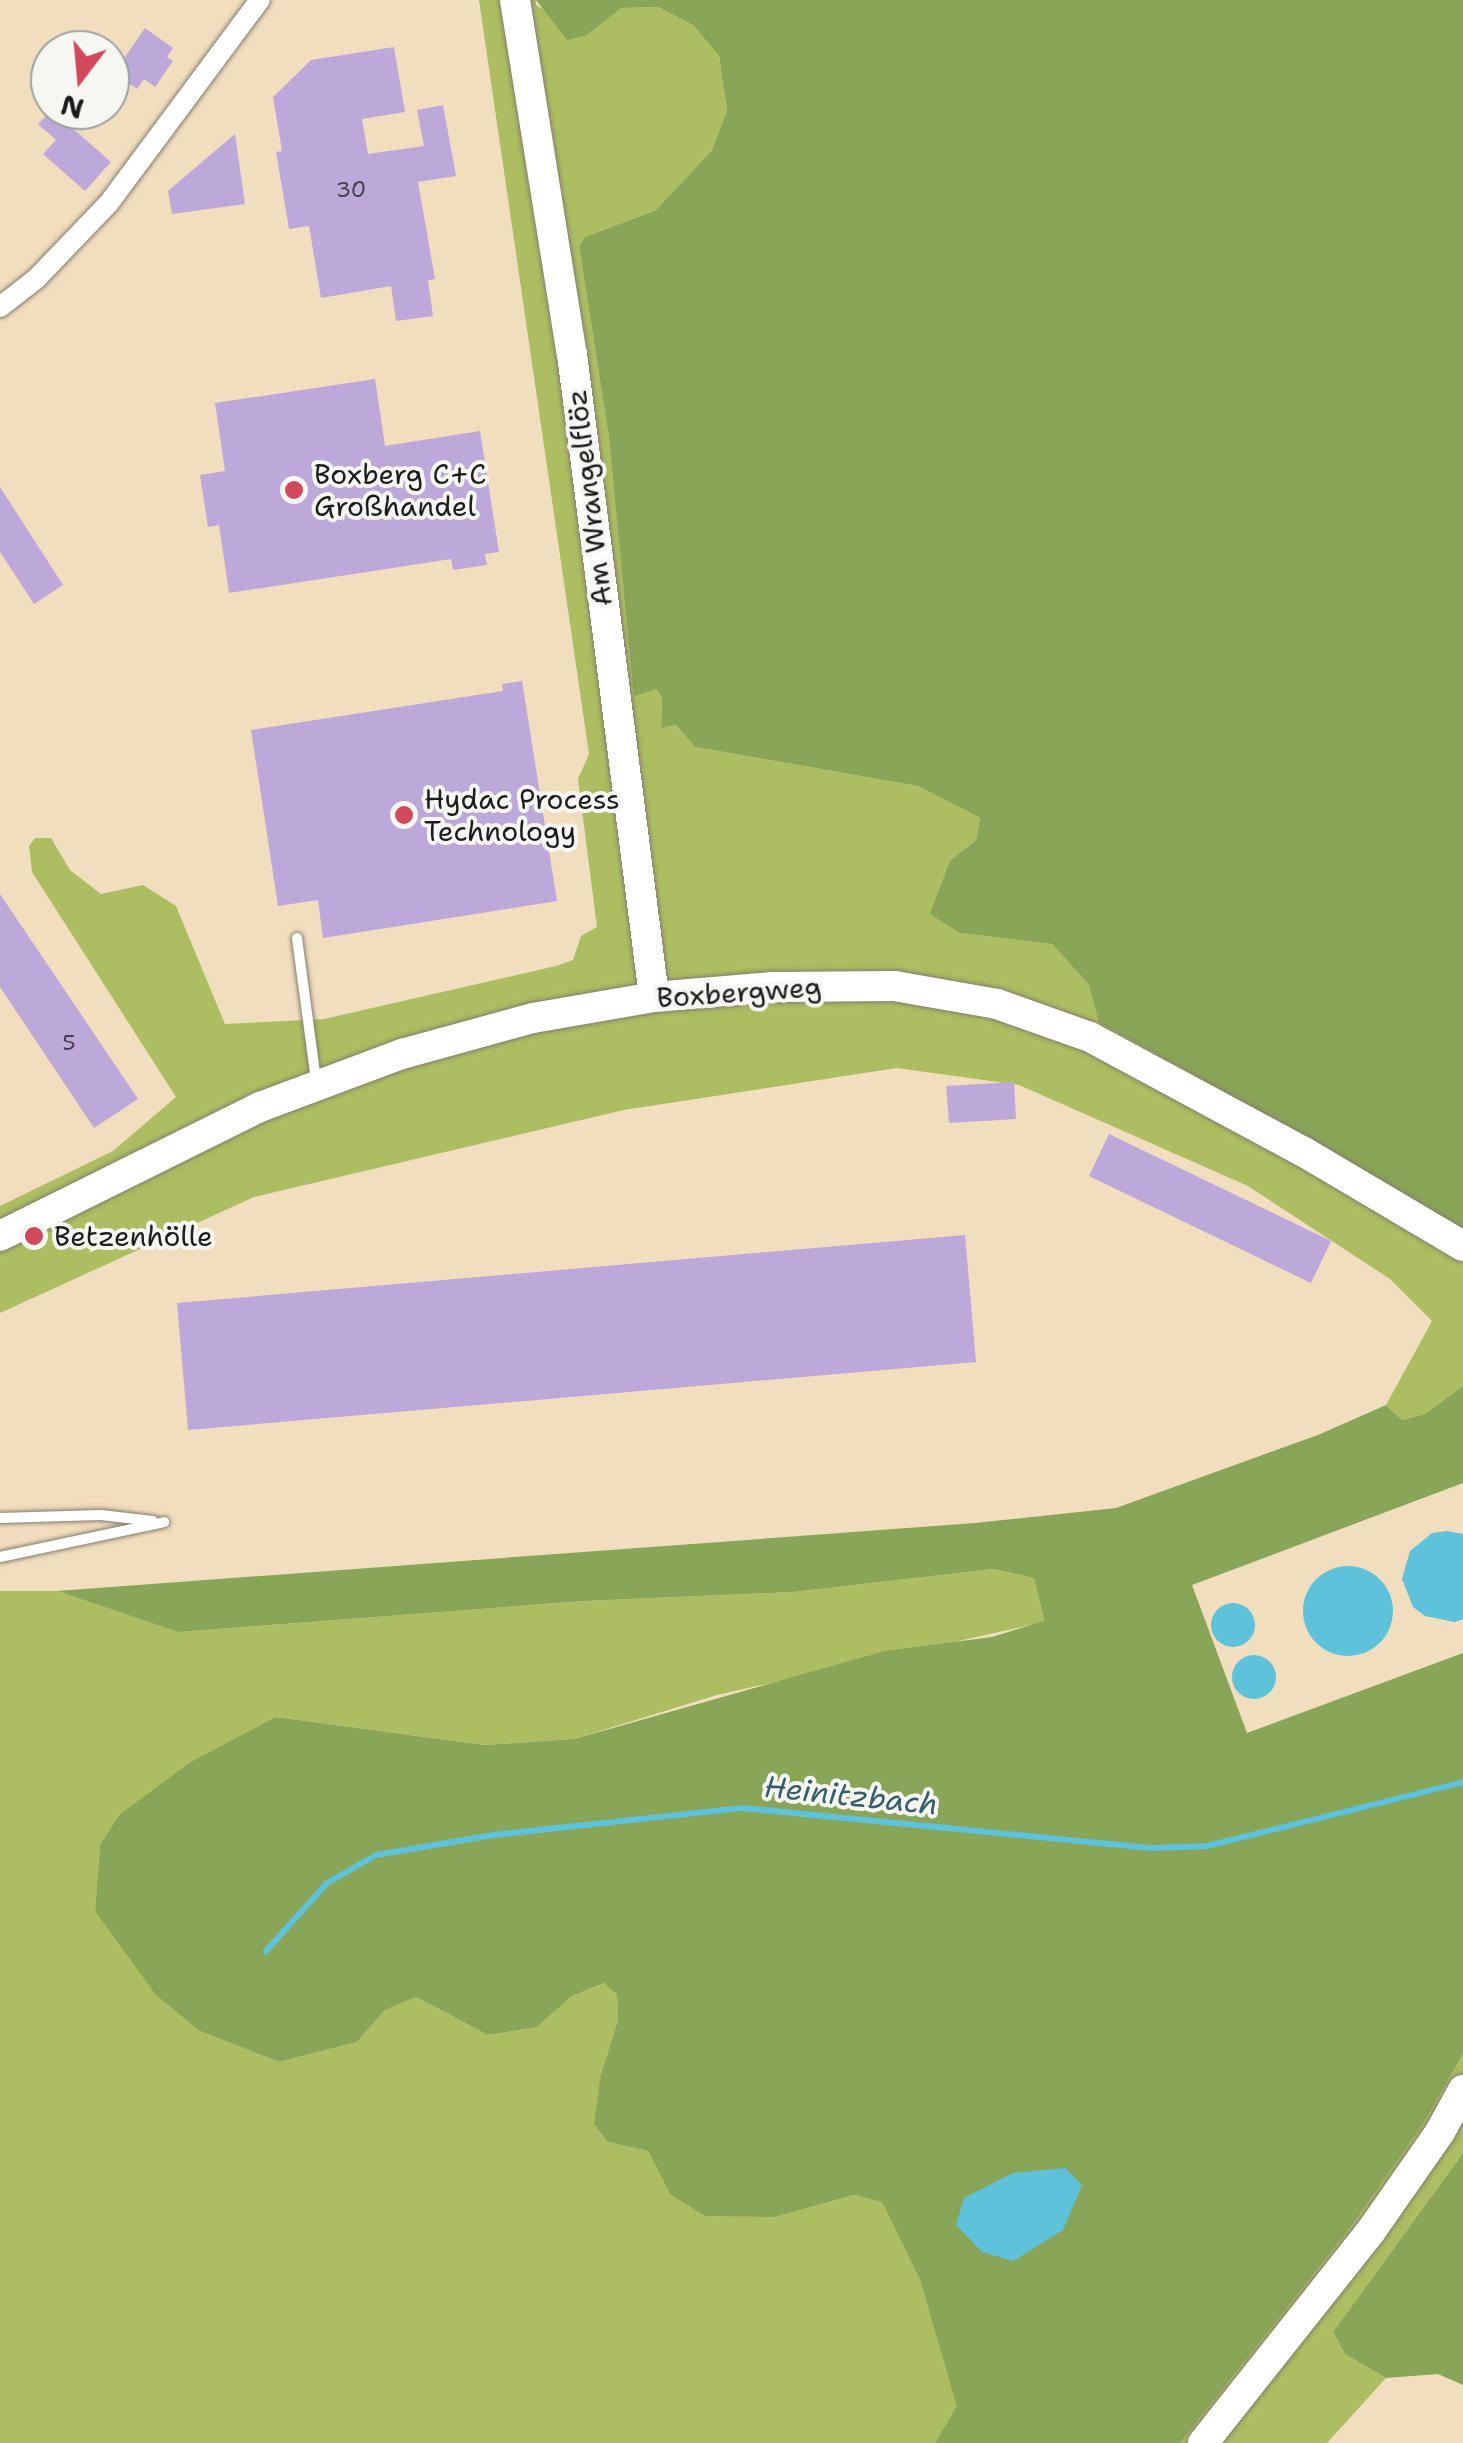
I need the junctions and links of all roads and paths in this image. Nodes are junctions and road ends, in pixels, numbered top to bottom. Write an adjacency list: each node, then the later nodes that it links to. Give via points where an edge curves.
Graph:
1 (260, 0): 3 (street, via 109,203)
2 (516, 0): 5 (street, Am Wrangelflöz, via 572,354)
3 (0, 307)
4 (297, 938): 6 (lane)
5 (654, 996): 6 (street, Boxbergweg, via 534,1018); 8 (street, Boxbergweg, via 896,986 997,1004 1090,1037)
6 (316, 1085): 7 (street, Boxbergweg)
7 (0, 1236)
8 (1463, 1246)
9 (0, 1518): 10 (lane, via 101,1515 164,1522)
10 (0, 1557)
11 (1463, 2090): 12 (street, via 1371,2232)
12 (1203, 2443)

